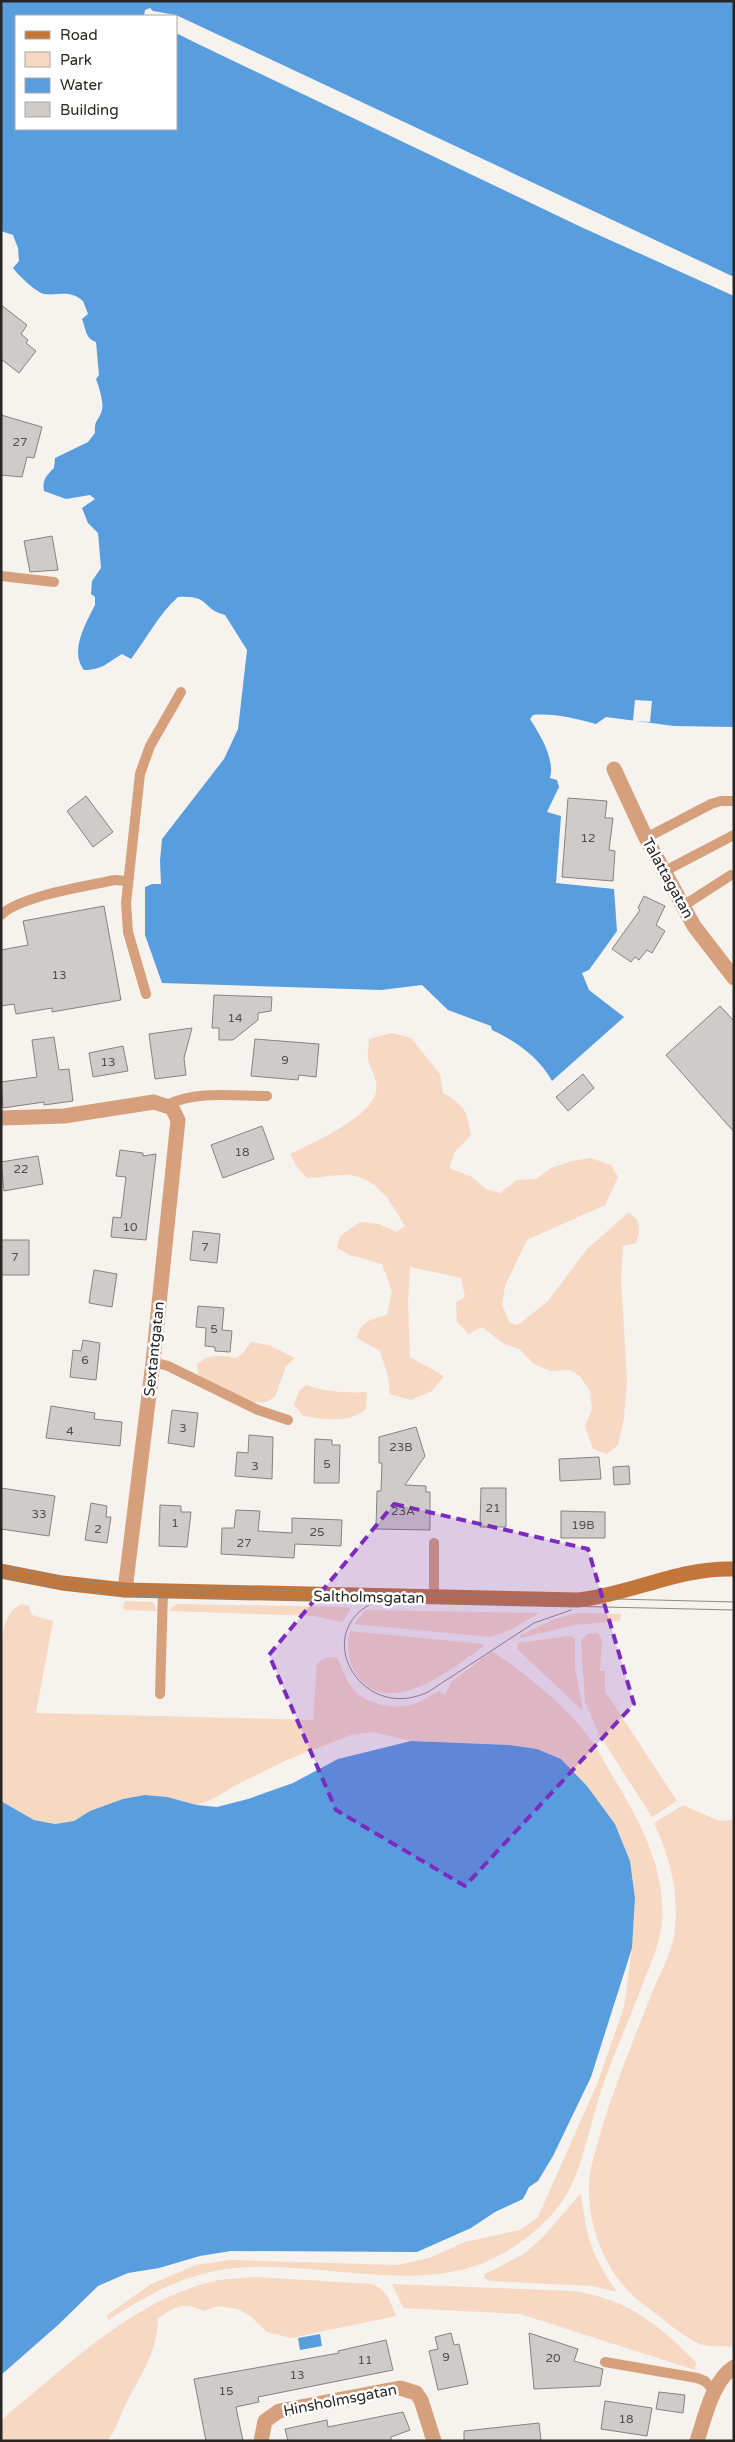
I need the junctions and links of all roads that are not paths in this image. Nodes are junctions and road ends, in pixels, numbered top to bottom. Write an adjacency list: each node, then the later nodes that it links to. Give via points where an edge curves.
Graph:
1 (1, 576): 2 (lane)
2 (54, 582)
3 (181, 692): 10 (lane, via 150,746 140,774)
4 (614, 769): 7 (street, Talattagatan)
5 (734, 800): 7 (lane, via 711,804)
6 (734, 836): 8 (lane)
7 (646, 838): 8 (street, Talattagatan)
8 (665, 871): 11 (street, Talattagatan)
9 (731, 875): 11 (lane)
10 (127, 881): 12 (lane, via 115,880 37,898); 14 (lane, via 128,932)
11 (683, 906): 13 (street, Talattagatan, via 714,955)
12 (1, 915)
13 (734, 978)
14 (146, 994)
15 (267, 1096): 16 (lane, via 179,1098)
16 (169, 1106): 17 (street, via 154,1102 64,1116); 18 (street, Sextantgatan, via 176,1114 178,1128)
17 (1, 1118)
18 (153, 1362): 19 (lane, via 168,1366 258,1410); 23 (street, Sextantgatan)
19 (288, 1420)
20 (434, 1543): 25 (lane)
21 (734, 1569): 25 (street, Saltholmsgatan, via 701,1569 616,1594 578,1600)
22 (1, 1571): 23 (street, Saltholmsgatan, via 62,1584)
23 (125, 1590): 24 (street, Saltholmsgatan)
24 (162, 1592): 25 (street, Saltholmsgatan); 26 (lane)
25 (434, 1598)
26 (160, 1694)
27 (605, 2362): 29 (lane, via 698,2378 706,2381)
28 (734, 2367): 29 (street, via 724,2375)
29 (715, 2392): 32 (street)
30 (261, 2441): 31 (street, Hinsholmsgatan, via 265,2420 280,2411 400,2388 416,2393 421,2400)
31 (434, 2441)
32 (696, 2441)

